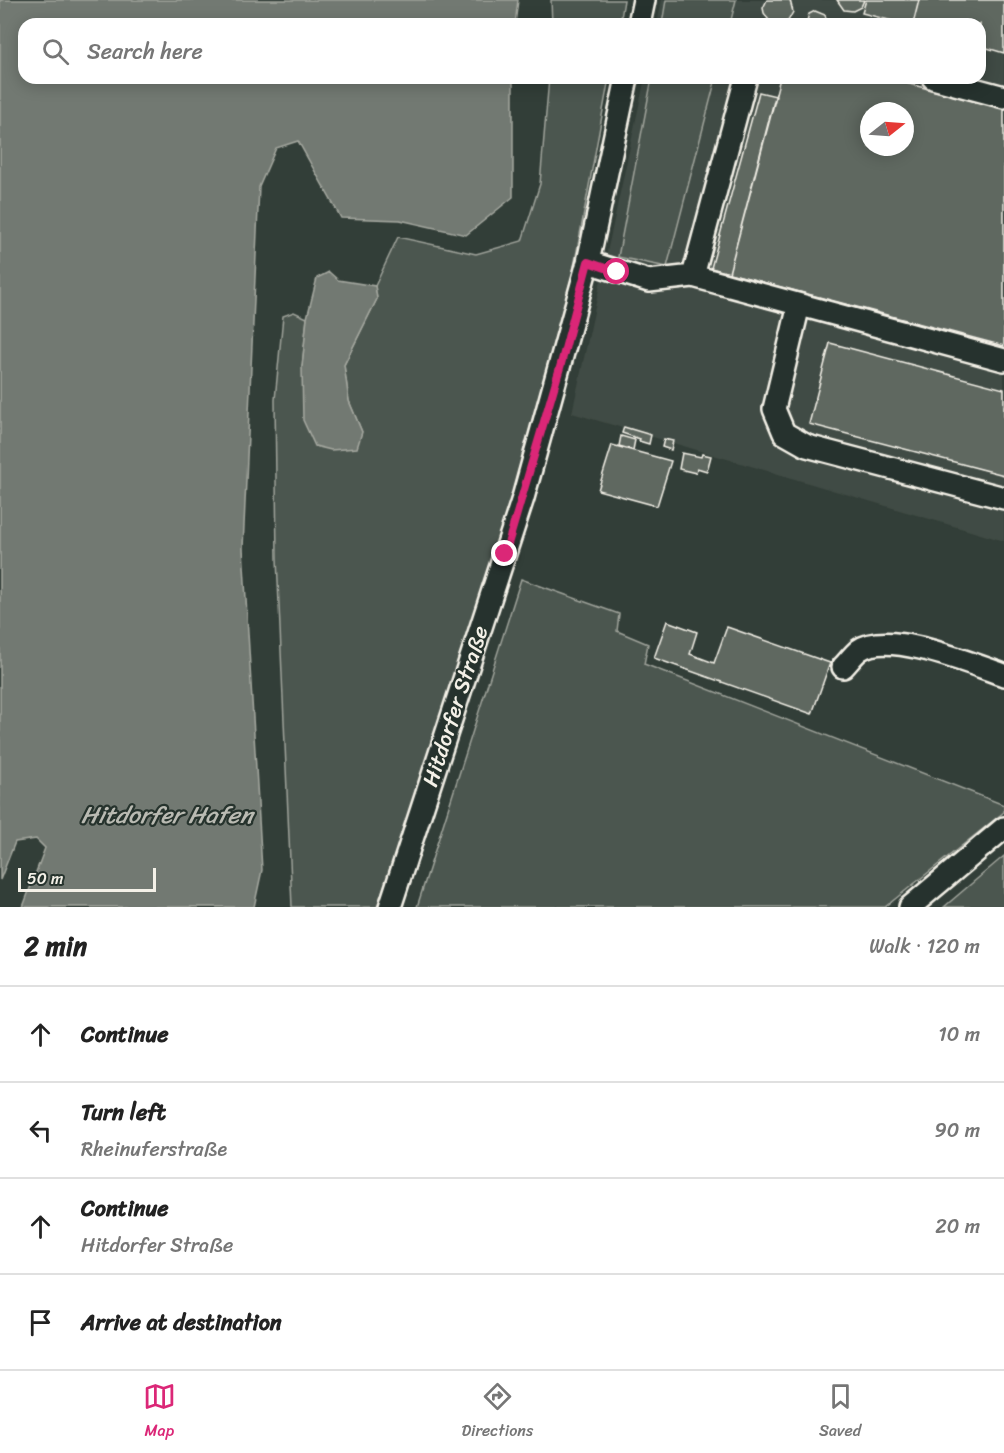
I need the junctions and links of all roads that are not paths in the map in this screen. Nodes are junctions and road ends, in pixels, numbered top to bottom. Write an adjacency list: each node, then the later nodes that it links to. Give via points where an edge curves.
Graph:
1 (644, 0): 2 (street)
2 (640, 18)
3 (626, 84): 7 (street, Hitdorfer Straße)
4 (744, 84): 8 (street)
5 (955, 84): 6 (street)
6 (1004, 97)
7 (588, 262): 8 (street, via 649,281); 15 (street, Hitdorfer Straße, via 521,504)
8 (693, 276): 9 (street)
9 (800, 305): 10 (street); 11 (street, via 774,409 784,433 807,446)
10 (1004, 360)
11 (1004, 498)
12 (843, 667): 13 (street, via 860,649 895,643)
13 (1004, 675)
14 (1004, 828): 16 (street)
15 (390, 907)
16 (910, 907)

